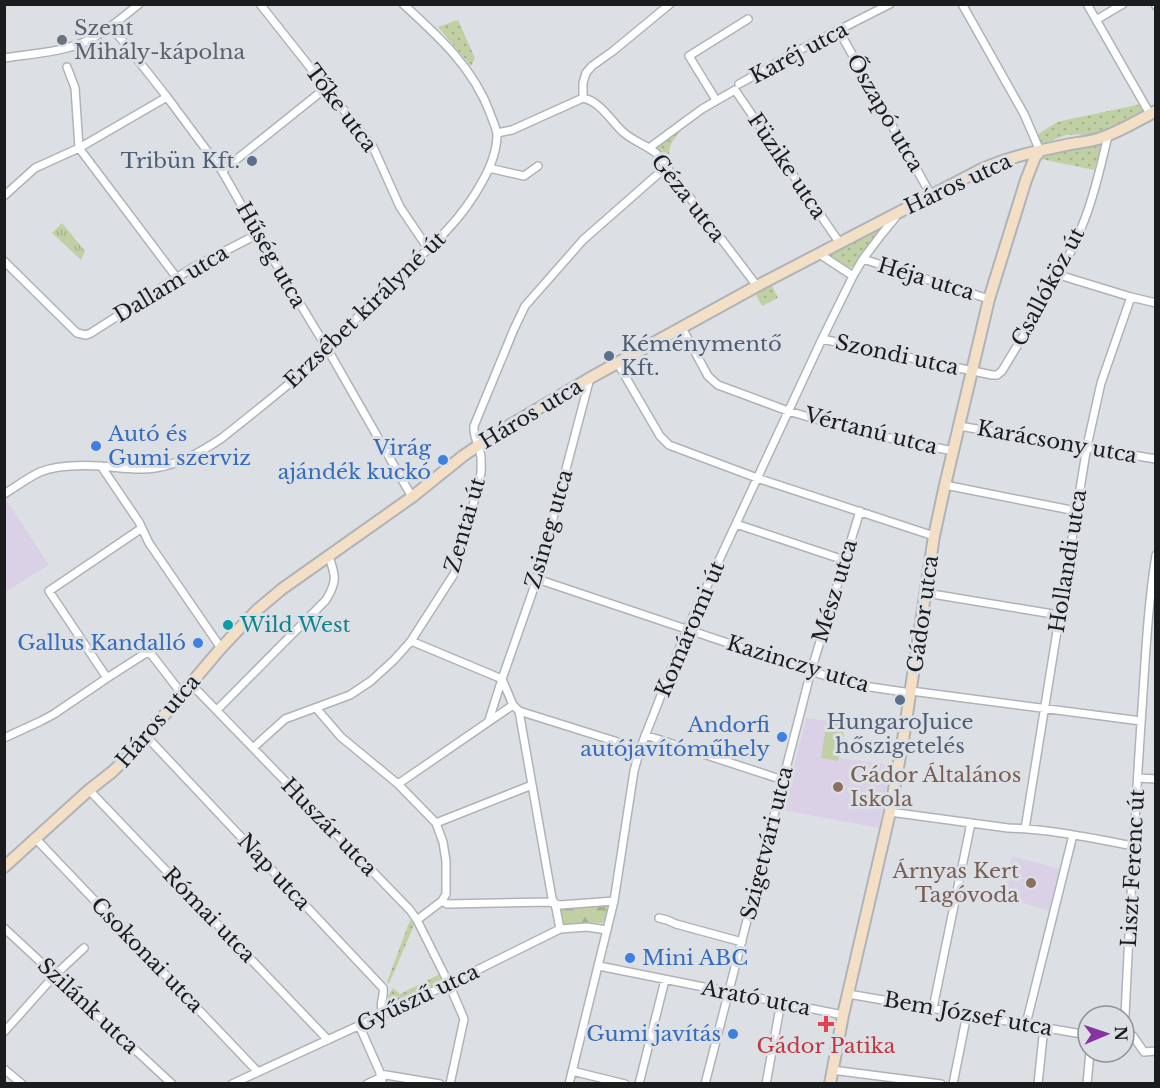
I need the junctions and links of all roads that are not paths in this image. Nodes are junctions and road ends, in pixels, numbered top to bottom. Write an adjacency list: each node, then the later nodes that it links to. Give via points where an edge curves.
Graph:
1 (140, 4): 14 (street)
2 (260, 4): 18 (street, Tőke utca)
3 (403, 4): 11 (street)
4 (413, 4): 11 (street)
5 (670, 4): 21 (street, via 592,66 583,83)
6 (890, 4): 10 (street, Karéj utca)
7 (962, 4): 28 (street)
8 (1087, 4): 13 (street)
9 (1123, 4): 13 (street)
10 (876, 8): 15 (street, Karéj utca)
11 (414, 14): 24 (street, via 469,71)
12 (748, 19): 22 (street, via 689,56)
13 (1096, 20): 23 (street)
14 (111, 26): 16 (street, via 78,44); 20 (street, Hűség utca)
15 (839, 31): 19 (street, Karéj utca); 33 (street, Őszapó utca)
16 (4, 58)
17 (67, 67): 26 (street, via 75,88)
18 (327, 87): 32 (street); 38 (street, Tőke utca, via 376,151 400,207)
19 (737, 87): 22 (street, Karéj utca); 37 (street, Füzike utca)
20 (167, 97): 26 (street); 32 (street, Hűség utca)
21 (584, 98): 24 (street); 27 (street, Géza utca, via 593,101 633,140)
22 (716, 100): 27 (street, Karéj utca)
23 (1153, 112): 25 (street, Háros utca)
24 (497, 133): 31 (street, Erzsébet királyné út)
25 (1108, 136): 28 (street, Háros utca); 42 (street, Csallóköz út, via 1085,220)
26 (79, 148): 34 (street, via 35,168); 44 (street)
27 (649, 148): 30 (street, Géza utca)
28 (1040, 151): 33 (street, Háros utca, via 1002,160); 47 (street, Gádor utca, via 1026,180)
29 (538, 166): 31 (street, via 524,176)
30 (666, 167): 45 (street, Géza utca); 57 (street, Zentai út, via 583,240 525,306 474,426)
31 (489, 168): 38 (street, Erzsébet királyné út, via 465,210)
32 (222, 171): 36 (street, Hűség utca)
33 (931, 195): 35 (street, Háros utca)
34 (4, 196)
35 (903, 210): 37 (street, Háros utca); 40 (street, Komáromi út)
36 (258, 234): 44 (street, Dallam utca); 51 (street, Hűség utca)
37 (839, 242): 39 (street, Háros utca)
38 (429, 250): 51 (street, Erzsébet királyné út, via 376,297)
39 (818, 253): 43 (street); 45 (street, Háros utca)
40 (863, 259): 43 (street, Komáromi út); 47 (street, Héja utca)
41 (4, 261): 44 (street, Dallam utca, via 77,333 86,335)
42 (1059, 275): 46 (street); 53 (street, Csallóköz út, via 1002,371 992,375)
43 (853, 276): 50 (street, Komáromi út)
44 (177, 278)
45 (757, 286): 49 (street, Háros utca)
46 (1131, 297): 48 (street); 58 (street, Hollandi utca, via 1101,383)
47 (989, 299): 53 (street, Gádor utca)
48 (1155, 303)
49 (682, 328): 52 (street, Háros utca); 55 (street, Vértanú utca, via 713,382)
50 (822, 339): 53 (street, Szondi utca); 55 (street, Komáromi út)
51 (328, 350): 61 (street, Erzsébet királyné út, via 222,438 189,458 142,470); 65 (street, Hűség utca)
52 (618, 364): 54 (street, Háros utca); 62 (street, via 665,442)
53 (971, 371): 56 (street, Gádor utca)
54 (590, 378): 57 (street, Háros utca); 74 (street, Zsineg utca)
55 (788, 411): 59 (street, Vértanú utca, via 860,432); 62 (street, Komáromi út)
56 (959, 426): 58 (street, Karácsony utca); 59 (street, Gádor utca)
57 (478, 445): 65 (street, Háros utca); 79 (street, Zentai út, via 481,473 454,574)
58 (1087, 446): 60 (street, Karácsony utca); 67 (street, Hollandi utca)
59 (953, 451): 63 (street, Gádor utca)
60 (1155, 459)
61 (101, 466): 64 (street, Erzsébet királyné út, via 46,470); 69 (street)
62 (758, 478): 66 (street); 68 (street, Komáromi út)
63 (945, 485): 67 (street); 70 (street, Gádor utca)
64 (4, 494)
65 (412, 497): 72 (street, Háros utca)
66 (860, 511): 70 (street); 73 (street, Mész utca)
67 (1076, 511): 76 (street, Hollandi utca)
68 (736, 524): 73 (street); 77 (street, Komáromi út)
69 (142, 528): 80 (street, via 148,543); 82 (street, via 49,591)
70 (934, 536): 75 (street, Gádor utca)
71 (1155, 555): 78 (street, Liszt Ferenc út)
72 (329, 557): 80 (street, Háros utca, via 257,610); 90 (street, via 335,582 326,600)
73 (844, 560): 81 (street, Mész utca)
74 (537, 579): 77 (street, Kazinczy utca); 83 (street, Zsineg utca)
75 (926, 593): 76 (street); 85 (street, Gádor utca)
76 (1059, 615): 89 (street, Hollandi utca)
77 (687, 629): 81 (street, Kazinczy utca); 94 (street, Komáromi út)
78 (1151, 635): 93 (street, Liszt Ferenc út)
79 (411, 641): 83 (street); 88 (street, Zentai út, via 371,681 350,695)
80 (221, 648): 84 (street, Háros utca)
81 (811, 671): 85 (street, Kazinczy utca, via 850,684); 101 (street, Szigetvári utca)
82 (107, 678): 86 (street, via 146,653 151,654); 96 (street, via 48,718)
83 (502, 679): 87 (street); 92 (street, Zsineg utca)
84 (191, 684): 86 (street, Háros utca); 90 (street, Huszár utca)
85 (911, 692): 89 (street, Kazinczy utca); 105 (street, Gádor utca)
86 (182, 694): 95 (street, Háros utca)
87 (513, 705): 91 (street); 92 (street)
88 (316, 708): 97 (street, Zentai út, via 285,719); 102 (street, via 341,737)
89 (1045, 709): 93 (street, Kazinczy utca); 108 (street, Hollandi utca)
90 (217, 710): 97 (street, Huszár utca)
91 (519, 711): 98 (street); 103 (street)
92 (489, 720): 102 (street)
93 (1142, 721): 99 (street, Liszt Ferenc út)
94 (645, 735): 98 (street, Komáromi út); 101 (street)
95 (146, 736): 104 (street, Háros utca, via 134,752); 132 (street, Nap utca, via 383,988)
96 (4, 738)
97 (253, 748): 117 (street, Huszár utca)
98 (640, 749): 114 (street, Komáromi út)
99 (1137, 778): 100 (street); 111 (street, Liszt Ferenc út)
100 (1155, 779)
101 (783, 780): 121 (street, Szigetvári utca)
102 (398, 784): 107 (street)
103 (532, 785): 107 (street); 115 (street)
104 (89, 790): 110 (street, Háros utca); 140 (street, Római utca)
105 (890, 812): 106 (street); 128 (street, Gádor utca)
106 (971, 823): 108 (street); 131 (street)
107 (435, 824): 113 (street, via 446,861 446,894)
108 (1025, 829): 109 (street)
109 (1072, 835): 111 (street); 135 (street)
110 (36, 839): 112 (street, Háros utca); 147 (street, Csokonai utca)
111 (1133, 846): 130 (street, Liszt Ferenc út)
112 (4, 867)
113 (442, 901): 115 (street); 117 (street)
114 (614, 901): 115 (street); 120 (street, Komáromi út)
115 (554, 903): 119 (street)
116 (659, 918): 121 (street)
117 (417, 920): 126 (street, Huszár utca)
118 (4, 928): 124 (street, Szilánk utca)
119 (560, 929): 120 (street, Gyűszű utca); 126 (street, Gyűszű utca)
120 (607, 930): 123 (street, Komáromi út)
121 (742, 942): 127 (street, Szigetvári utca)
122 (84, 948): 124 (street)
123 (598, 966): 125 (street, Arató utca); 145 (street, Komáromi út)
124 (55, 975): 138 (street); 150 (street, Szilánk utca)
125 (665, 980): 127 (street, Arató utca); 157 (street)
126 (449, 984): 132 (street, Gyűszű utca); 154 (street, Huszár utca, via 464,1019)
127 (729, 992): 129 (street, Arató utca); 158 (street, Szigetvári utca)
128 (848, 994): 131 (street, Bem József utca); 134 (street, Gádor utca)
129 (781, 1002): 134 (street, Arató utca); 159 (street)
130 (1126, 1004)
131 (933, 1008): 133 (street, Bem József utca)
132 (383, 1014): 136 (street, Gyűszű utca)
133 (967, 1014): 135 (street, Bem József utca); 162 (street)
134 (843, 1015): 146 (street, Gádor utca)
135 (1026, 1024): 137 (street, Bem József utca)
136 (359, 1025): 140 (street, Gyűszű utca); 148 (street)
137 (1044, 1027): 139 (street, Bem József utca); 163 (street)
138 (4, 1032)
139 (1076, 1033)
140 (328, 1040): 147 (street, Gyűszű utca)
141 (1136, 1040): 142 (street, via 1144,1052)
142 (1155, 1051)
143 (1089, 1064): 164 (street)
144 (4, 1069): 149 (street)
145 (572, 1071): 155 (street, Komáromi út); 156 (street)
146 (832, 1071): 160 (street, Gádor utca); 161 (street)
147 (258, 1072): 151 (street, Gyűszű utca)
148 (382, 1078): 152 (street); 153 (street)
149 (22, 1083)
150 (172, 1083)
151 (232, 1083)
152 (367, 1083)
153 (440, 1083)
154 (450, 1083)
155 (569, 1083)
156 (625, 1083)
157 (639, 1083)
158 (705, 1083)
159 (766, 1083)
160 (830, 1083)
161 (941, 1083)
162 (953, 1083)
163 (1038, 1083)
164 (1087, 1083)

